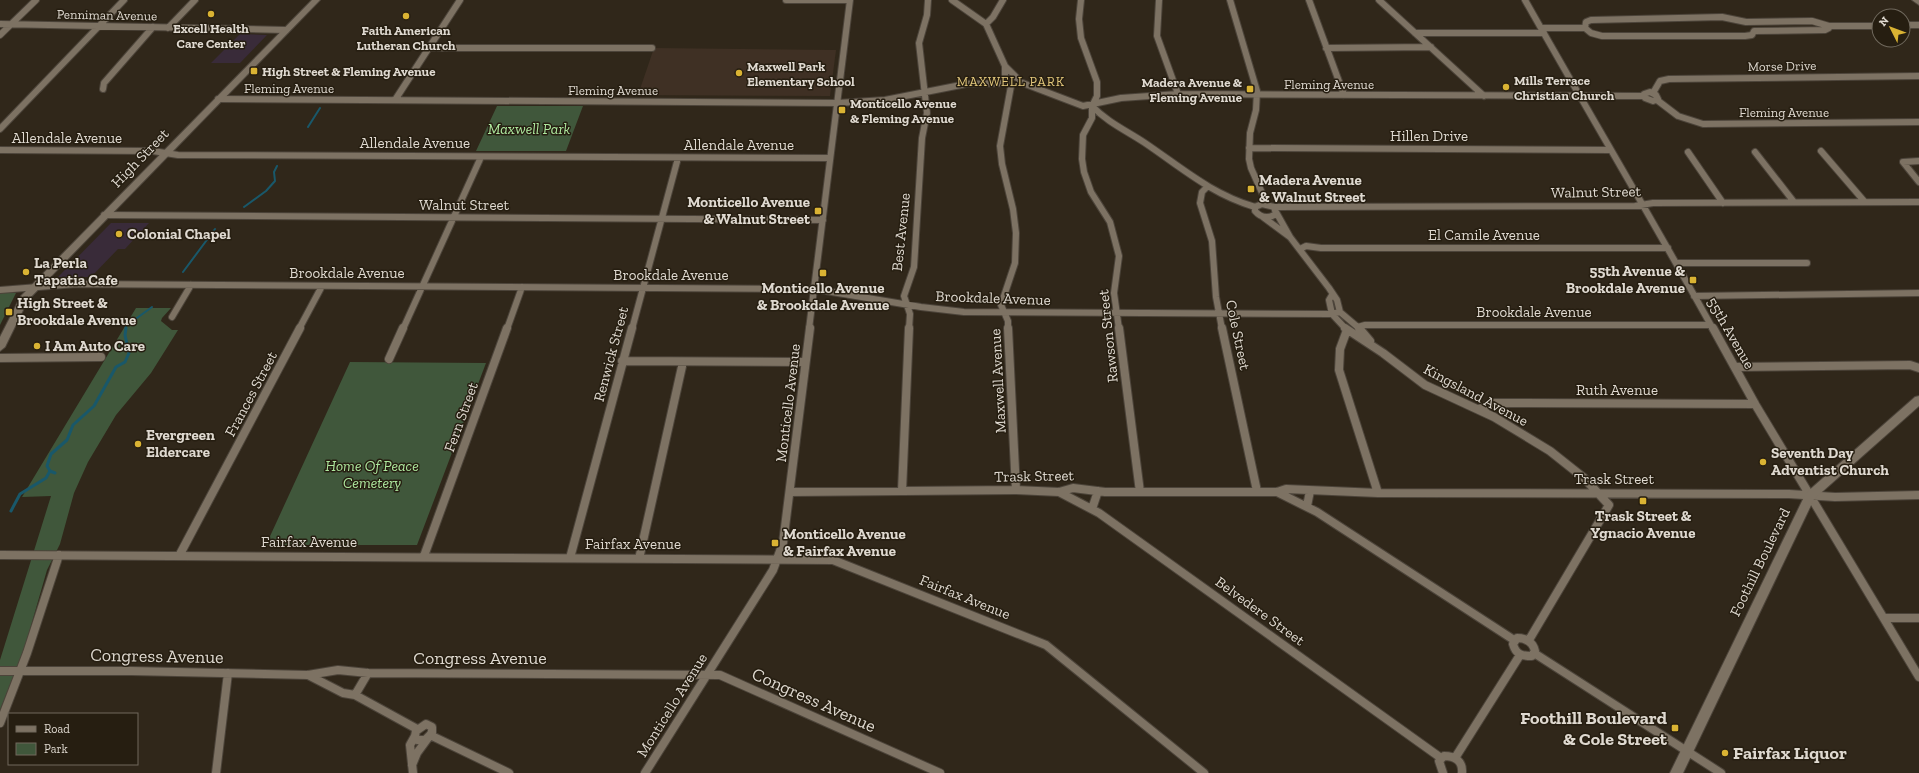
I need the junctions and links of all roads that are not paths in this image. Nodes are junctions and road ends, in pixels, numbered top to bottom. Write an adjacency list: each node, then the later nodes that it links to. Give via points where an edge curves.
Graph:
1 (36, 0): 22 (street)
2 (124, 0): 24 (street)
3 (196, 0): 28 (street)
4 (316, 0): 30 (main road, High Street)
5 (460, 0): 37 (street)
6 (786, 0): 7 (street)
7 (850, 0): 56 (street, Monticello Avenue)
8 (928, 0): 45 (street, Best Avenue, via 927,15 919,43)
9 (952, 0): 23 (street)
10 (1003, 0): 23 (street)
11 (1081, 0): 57 (street, Rawson Street, via 1081,38 1097,82 1097,96)
12 (1159, 0): 47 (street, via 1158,36)
13 (1230, 0): 48 (street, via 1257,91)
14 (1309, 0): 39 (street)
15 (1379, 0): 34 (street)
16 (1525, 0): 31 (street, 55th Avenue)
17 (1916, 0): 18 (main road)
18 (1919, 3)
19 (1746, 22): 20 (street); 29 (street, via 1722,17 1591,20 1584,24); 32 (street)
20 (1784, 22): 25 (street, via 1812,21); 33 (street)
21 (0, 24): 22 (street, Penniman Avenue)
22 (11, 24): 24 (street, Penniman Avenue); 35 (street)
23 (986, 24): 40 (street)
24 (99, 26): 27 (street, Penniman Avenue); 59 (street)
25 (1829, 26): 26 (street); 33 (street, via 1826,30)
26 (1871, 26)
27 (153, 27): 28 (street, Penniman Avenue); 44 (street, via 104,83)
28 (168, 28): 30 (street, Penniman Avenue)
29 (1585, 28): 31 (street); 32 (street, via 1602,36 1745,36 1752,35)
30 (286, 30): 53 (main road, High Street)
31 (1543, 31): 34 (street); 51 (street, 55th Avenue)
32 (1754, 31): 33 (street)
33 (1792, 31)
34 (1415, 33): 36 (street)
35 (0, 35)
36 (1431, 47): 39 (street); 50 (street)
37 (431, 48): 38 (street); 54 (street)
38 (652, 48)
39 (1326, 48): 49 (street)
40 (1005, 66): 42 (street); 43 (street)
41 (1919, 76): 46 (street, Morse Drive, via 1669,79 1660,80)
42 (1018, 80): 43 (street, via 1018,85); 57 (street, via 1083,106)
43 (1007, 83): 45 (street, Fleming Avenue, via 966,84); 104 (street, Maxwell Avenue, via 1000,146 1013,208 1016,248 1015,263 1001,305)
44 (102, 89)
45 (926, 93): 56 (street, Fleming Avenue, via 885,100); 102 (street, Best Avenue, via 927,113 922,138 914,267 904,296)
46 (1653, 93): 52 (street, via 1647,92); 55 (street, via 1658,97)
47 (1178, 94): 48 (street, Fleming Avenue); 57 (street, Fleming Avenue, via 1110,99)
48 (1256, 95): 49 (street, Fleming Avenue); 60 (street)
49 (1344, 95): 50 (street, Fleming Avenue)
50 (1484, 96): 51 (street, Fleming Avenue)
51 (1579, 96): 52 (street, Fleming Avenue); 62 (street, 55th Avenue)
52 (1644, 96): 55 (street, via 1650,100)
53 (218, 99): 54 (street, Fleming Avenue); 66 (main road, High Street)
54 (395, 100): 56 (street, Fleming Avenue)
55 (1657, 100): 58 (street, Fleming Avenue, via 1675,115 1703,124)
56 (838, 103): 69 (street, Monticello Avenue)
57 (1092, 106): 72 (street, via 1101,116 1152,148); 105 (street, Rawson Street, via 1092,118 1082,140 1082,159 1092,192 1104,209 1115,237 1119,256 1114,293)
58 (1919, 122)
59 (0, 129)
60 (1249, 148): 62 (street, Hillen Drive); 77 (street, via 1251,168)
61 (0, 150): 66 (street, Allendale Avenue)
62 (1610, 150): 78 (street, 55th Avenue)
63 (1821, 151): 73 (street)
64 (1688, 152): 76 (street)
65 (1755, 152): 74 (street)
66 (166, 153): 67 (street, Allendale Avenue); 81 (main road, High Street)
67 (480, 157): 68 (street, Allendale Avenue); 83 (street)
68 (678, 158): 69 (street, Allendale Avenue); 84 (street, Renwick Street)
69 (830, 158): 85 (street, Monticello Avenue)
70 (1919, 161): 71 (street, via 1903,162)
71 (1919, 182)
72 (1206, 188): 79 (street); 106 (street, Cole Street, via 1200,192 1199,198 1215,255 1215,292)
73 (1864, 201): 74 (street, Walnut Street); 75 (street, Walnut Street)
74 (1794, 202): 76 (street, Walnut Street)
75 (1919, 202)
76 (1723, 203): 78 (street, Walnut Street)
77 (1267, 204): 79 (street); 80 (street)
78 (1644, 205): 80 (street, Walnut Street); 87 (street, 55th Avenue)
79 (1255, 207): 82 (street, Kingsland Avenue, via 1256,213)
80 (1275, 209): 82 (street, via 1271,217); 86 (street, Kingsland Avenue)
81 (104, 215): 83 (street, Walnut Street); 94 (main road, High Street)
82 (1263, 217): 86 (street, Kingsland Avenue)
83 (453, 218): 84 (street, Walnut Street); 93 (street)
84 (661, 219): 85 (street, Walnut Street); 96 (street, Renwick Street)
85 (822, 220): 97 (street, Monticello Avenue)
86 (1290, 237): 88 (street, Kingsland Avenue)
87 (1668, 248): 88 (street, El Camile Avenue, via 1306,246); 89 (street, 55th Avenue)
88 (1300, 249): 100 (street, Kingsland Avenue)
89 (1676, 263): 90 (street); 101 (street, 55th Avenue)
90 (1807, 263)
91 (191, 285): 92 (street, Brookdale Avenue); 94 (street, Brookdale Avenue, via 58,284); 108 (street)
92 (322, 286): 93 (street, Brookdale Avenue); 140 (street, Frances Street)
93 (422, 286): 95 (street, Brookdale Avenue); 114 (street)
94 (36, 287): 98 (street, Brookdale Avenue); 111 (main road, High Street, via 24,298)
95 (522, 287): 96 (street, Brookdale Avenue); 141 (street, Fern Street)
96 (642, 288): 97 (street, Brookdale Avenue); 115 (street, Renwick Street)
97 (814, 289): 102 (street, Brookdale Avenue); 117 (street, Monticello Avenue)
98 (0, 290)
99 (1919, 293): 101 (street)
100 (1332, 295): 103 (street, Kingsland Avenue, via 1337,300); 107 (street, via 1329,300)
101 (1694, 296): 109 (street, 55th Avenue)
102 (907, 305): 104 (street, Brookdale Avenue, via 964,312); 124 (street, Best Avenue, via 910,314)
103 (1340, 312): 107 (street, Brookdale Avenue); 110 (street, Kingsland Avenue)
104 (1005, 313): 105 (street, Brookdale Avenue); 123 (street, Maxwell Avenue, via 1008,321)
105 (1116, 313): 106 (street, Brookdale Avenue); 129 (street, Rawson Street)
106 (1219, 313): 107 (street, Brookdale Avenue); 130 (street, Cole Street)
107 (1332, 314): 110 (street, Kingsland Avenue)
108 (172, 317)
109 (1710, 325): 110 (street, Brookdale Avenue, via 1365,325); 118 (street, 55th Avenue)
110 (1353, 330): 122 (street, Kingsland Avenue, via 1426,386); 132 (street, via 1347,340 1342,342 1338,356 1339,370)
111 (0, 348)
112 (100, 357): 113 (street)
113 (0, 358)
114 (389, 359)
115 (622, 361): 116 (street); 142 (street, Renwick Street)
116 (683, 362): 117 (street); 143 (street)
117 (805, 362): 127 (street, Monticello Avenue)
118 (1735, 367): 119 (street, via 1910,365); 121 (street, 55th Avenue)
119 (1919, 368)
120 (1919, 400): 135 (main road, Foothill Boulevard)
121 (1755, 404): 122 (street, Ruth Avenue, via 1494,403); 135 (street, 55th Avenue)
122 (1479, 409): 133 (street, Kingsland Avenue, via 1547,449)
123 (1016, 490): 124 (street, Trask Street); 128 (street, Trask Street)
124 (902, 491): 127 (street, Trask Street)
125 (1098, 491): 128 (street, Trask Street, via 1073,488); 129 (street, Trask Street); 137 (street)
126 (1310, 491): 131 (street, Trask Street, via 1286,489); 132 (street, Trask Street); 136 (street)
127 (790, 492): 144 (street, Monticello Avenue, via 783,544)
128 (1059, 492): 137 (street, Belvedere Street)
129 (1140, 492): 130 (street, Trask Street)
130 (1257, 492): 131 (street, Trask Street)
131 (1277, 492): 136 (street, Trask Street)
132 (1378, 493): 133 (street, Trask Street)
133 (1602, 493): 135 (street, Trask Street); 148 (street, via 1609,505)
134 (1919, 495): 135 (street, Trask Street)
135 (1810, 496): 145 (street, 55th Avenue); 162 (main road, Foothill Boulevard)
136 (1307, 506): 147 (street)
137 (1092, 509): 163 (street, Belvedere Street)
138 (0, 555): 139 (street, Fairfax Avenue)
139 (59, 555): 140 (street, Fairfax Avenue); 152 (street)
140 (179, 556): 141 (street, Fairfax Avenue)
141 (424, 556): 142 (street, Fairfax Avenue)
142 (570, 558): 143 (street, Fairfax Avenue)
143 (640, 559): 144 (street, Fairfax Avenue)
144 (777, 559): 156 (street, Monticello Avenue); 170 (street, Fairfax Avenue, via 833,560 1046,644)
145 (1884, 618): 146 (street); 157 (street, 55th Avenue)
146 (1919, 618)
147 (1514, 640): 148 (street); 150 (street, via 1513,646)
148 (1529, 640): 149 (street, via 1534,646)
149 (1534, 653): 150 (street, via 1529,657); 162 (street)
150 (1520, 655): 164 (street)
151 (0, 671): 152 (street, Congress Avenue)
152 (20, 671): 153 (street, Congress Avenue); 159 (street)
153 (228, 673): 155 (street, Congress Avenue); 166 (street)
154 (368, 673): 155 (street, Congress Avenue, via 356,670 324,670); 156 (street, Congress Avenue); 158 (street)
155 (308, 675): 158 (street, via 343,693)
156 (706, 675): 168 (street, Monticello Avenue); 169 (street, Congress Avenue, via 720,675)
157 (1919, 677)
158 (355, 695): 160 (street)
159 (0, 723)
160 (416, 732): 161 (street, via 420,740); 161 (street, via 428,724 432,730); 165 (street, via 410,745)
161 (429, 737): 165 (street, via 418,753); 167 (street)
162 (1686, 751): 173 (main road, Foothill Boulevard); 174 (street)
163 (1441, 758): 164 (street, via 1449,755); 171 (street, via 1439,763)
164 (1456, 758): 172 (street, via 1461,764)
165 (413, 769)
166 (216, 773)
167 (509, 773)
168 (645, 773)
169 (940, 773)
170 (1204, 773)
171 (1443, 773)
172 (1462, 773)
173 (1676, 773)
174 (1721, 773)

